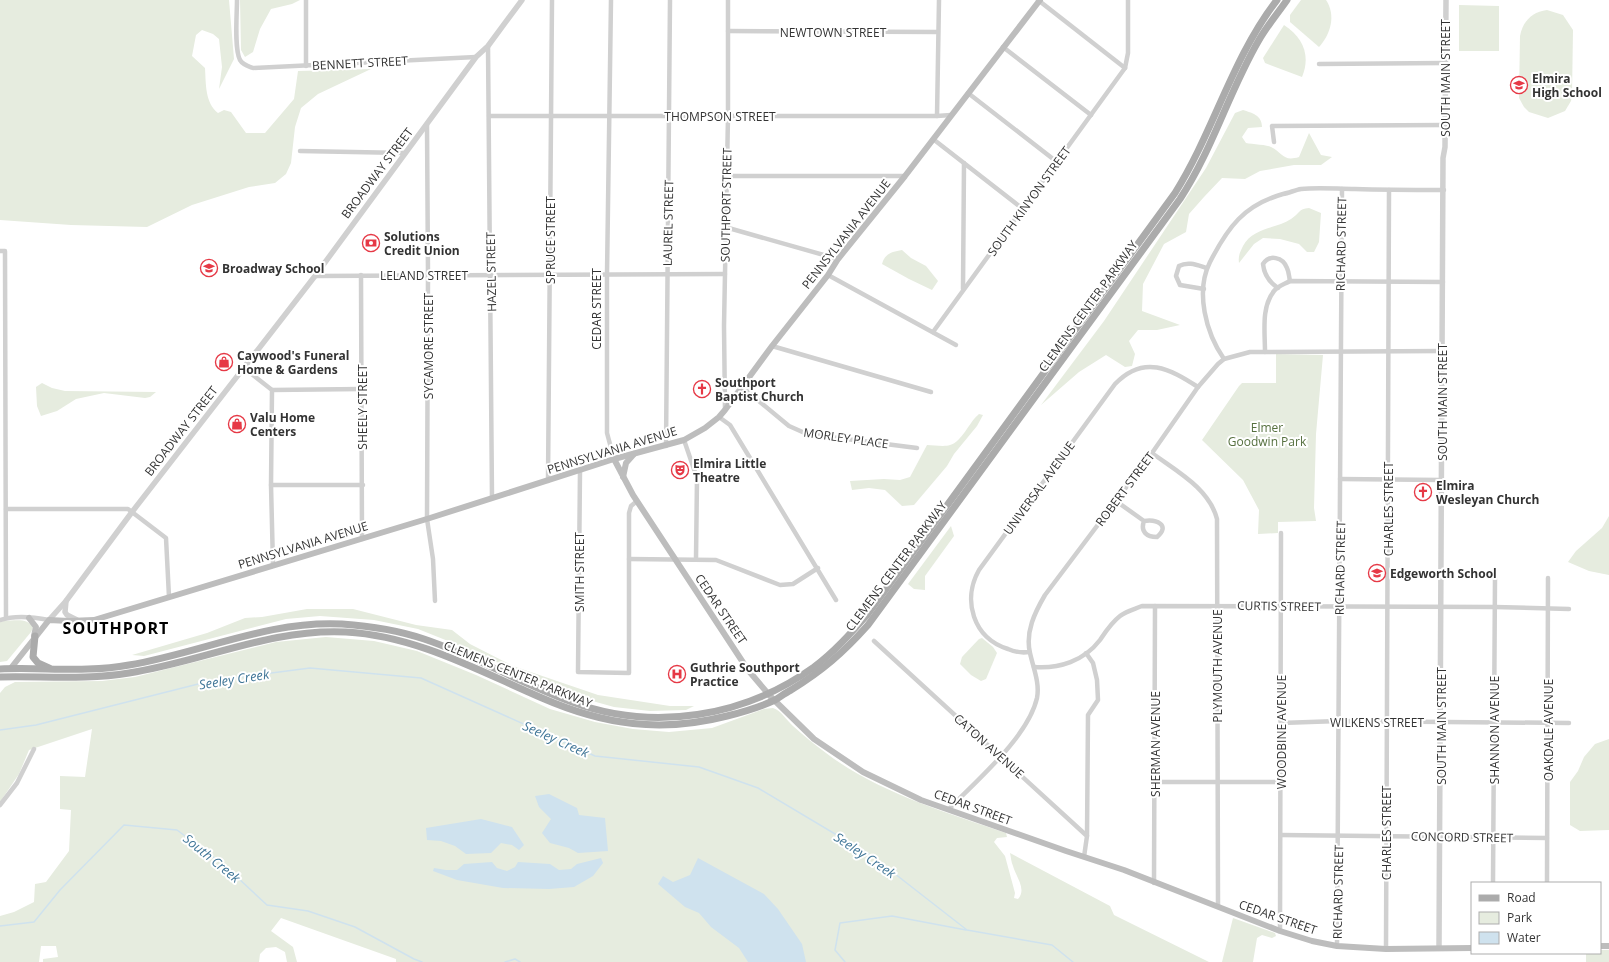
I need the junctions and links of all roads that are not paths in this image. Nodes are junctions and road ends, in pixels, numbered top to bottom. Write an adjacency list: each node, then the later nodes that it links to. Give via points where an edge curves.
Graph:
1 (237, 0): 21 (street, BENNETT STREET, via 237,51 240,61 253,68)
2 (306, 0): 21 (street)
3 (522, 0): 16 (street, BROADWAY STREET)
4 (552, 0): 29 (street, SPRUCE STREET)
5 (611, 0): 24 (street, CEDAR STREET)
6 (670, 0): 25 (street, LAUREL STREET)
7 (728, 0): 14 (street, SOUTHPORT STREET)
8 (938, 0): 15 (street)
9 (1039, 0): 17 (main road, PENNSYLVANIA AVENUE); 22 (street)
10 (1128, 0): 22 (street, via 1128,53)
11 (1277, 0): 139 (main road, CLEMENS CENTER PARKWAY, via 1242,55 1191,166 1175,193 867,615 814,667)
12 (1287, 0): 139 (main road, CLEMENS CENTER PARKWAY, via 1259,40 1197,172 1180,199 868,625 817,674)
13 (1446, 0): 19 (street, SOUTH MAIN STREET)
14 (728, 31): 15 (street, NEWTOWN STREET); 30 (street, SOUTHPORT STREET)
15 (938, 32): 31 (street)
16 (488, 46): 18 (street, BROADWAY STREET); 28 (street, HAZEL STREET)
17 (1003, 47): 23 (main road, PENNSYLVANIA AVENUE); 27 (street)
18 (476, 57): 21 (street, BENNETT STREET); 32 (street, BROADWAY STREET)
19 (1445, 63): 20 (street); 33 (street, SOUTH MAIN STREET)
20 (1319, 64)
21 (306, 66)
22 (1125, 68): 27 (street, SOUTH KINYON STREET)
23 (968, 93): 26 (main road, PENNSYLVANIA AVENUE); 38 (street)
24 (610, 115): 25 (street, THOMPSON STREET); 29 (street, THOMPSON STREET); 52 (street, CEDAR STREET)
25 (669, 115): 30 (street, THOMPSON STREET); 53 (street, LAUREL STREET)
26 (951, 115): 31 (street, THOMPSON STREET); 34 (main road, PENNSYLVANIA AVENUE)
27 (1091, 115): 38 (street, SOUTH KINYON STREET)
28 (489, 116): 29 (street, THOMPSON STREET); 50 (street, HAZEL STREET)
29 (551, 116): 51 (street, SPRUCE STREET)
30 (728, 116): 31 (street, THOMPSON STREET); 40 (street, SOUTHPORT STREET)
31 (937, 116)
32 (427, 124): 37 (street, BROADWAY STREET); 56 (street, SYCAMORE STREET)
33 (1444, 126): 35 (street, via 1272,126); 44 (street, SOUTH MAIN STREET)
34 (933, 139): 39 (street); 41 (main road, PENNSYLVANIA AVENUE)
35 (1274, 142)
36 (300, 151): 37 (street)
37 (405, 153): 58 (street, BROADWAY STREET)
38 (1057, 162): 45 (street, SOUTH KINYON STREET)
39 (964, 163): 45 (street); 65 (street)
40 (727, 176): 41 (street); 46 (street, SOUTHPORT STREET)
41 (905, 176): 48 (main road, PENNSYLVANIA AVENUE)
42 (1342, 189): 43 (street); 49 (street, via 1301,189 1255,206 1224,236); 60 (street, RICHARD STREET)
43 (1389, 190): 44 (street); 61 (street, CHARLES STREET)
44 (1444, 190): 62 (street, SOUTH MAIN STREET)
45 (1023, 209): 65 (street, SOUTH KINYON STREET)
46 (726, 227): 48 (street); 54 (street, SOUTHPORT STREET)
47 (3, 251): 99 (street)
48 (838, 259): 57 (main road, PENNSYLVANIA AVENUE)
49 (1207, 268): 64 (street); 64 (street, via 1183,264 1179,266 1176,276 1180,284)
50 (491, 274): 51 (street, LELAND STREET); 56 (street, LELAND STREET); 96 (street, HAZEL STREET)
51 (550, 274): 52 (street, LELAND STREET); 93 (street, SPRUCE STREET)
52 (607, 274): 53 (street, LELAND STREET); 87 (street, CEDAR STREET, via 607,434)
53 (666, 274): 54 (street, LELAND STREET); 83 (street, LAUREL STREET)
54 (725, 274): 80 (street, SOUTHPORT STREET)
55 (361, 275): 56 (street, LELAND STREET); 58 (street, LELAND STREET); 77 (street, SHEELY STREET)
56 (428, 275): 101 (street, SYCAMORE STREET)
57 (828, 275): 66 (street); 68 (main road, PENNSYLVANIA AVENUE)
58 (315, 276): 74 (street, BROADWAY STREET)
59 (1290, 281): 60 (street); 63 (street); 63 (street, via 1287,266 1276,257 1270,258 1263,264 1264,272 1268,280)
60 (1341, 282): 61 (street); 72 (street, RICHARD STREET)
61 (1389, 282): 62 (street); 69 (street, CHARLES STREET)
62 (1443, 282): 70 (street, SOUTH MAIN STREET)
63 (1278, 288): 71 (street, via 1268,301 1265,313)
64 (1204, 289): 73 (street, via 1204,309 1209,330)
65 (963, 290): 66 (street, SOUTH KINYON STREET)
66 (933, 332): 67 (street)
67 (956, 345)
68 (772, 346): 75 (main road, PENNSYLVANIA AVENUE); 79 (street)
69 (1389, 351): 70 (street); 72 (street); 91 (street, CHARLES STREET)
70 (1443, 351): 92 (street, SOUTH MAIN STREET)
71 (1265, 352): 72 (street); 73 (street, via 1250,352)
72 (1341, 352): 90 (street, RICHARD STREET)
73 (1224, 359): 76 (street, ROBERT STREET)
74 (244, 368): 78 (street); 100 (street, BROADWAY STREET)
75 (742, 387): 80 (main road, PENNSYLVANIA AVENUE); 84 (street, MORLEY PLACE, via 784,422 807,434)
76 (1198, 387): 85 (street, ROBERT STREET); 132 (street, UNIVERSAL AVENUE, via 1172,372 1157,367 1136,369 1123,377 1115,384 978,570 970,598 974,620 984,635 997,645 1013,651)
77 (362, 389): 78 (street); 94 (street, SHEELY STREET)
78 (272, 390): 95 (street)
79 (931, 392)
80 (725, 410): 81 (main road, PENNSYLVANIA AVENUE)
81 (719, 417): 82 (main road, PENNSYLVANIA AVENUE); 109 (street, via 730,425)
82 (684, 440): 83 (main road, PENNSYLVANIA AVENUE); 107 (street, via 697,478)
83 (666, 446): 86 (main road, PENNSYLVANIA AVENUE)
84 (917, 448)
85 (1152, 453): 98 (street, ROBERT STREET); 117 (street, PLYMOUTH AVENUE, via 1204,494 1213,508 1218,531)
86 (634, 454): 87 (main road, PENNSYLVANIA AVENUE); 89 (main road, via 626,463)
87 (614, 460): 88 (main road, PENNSYLVANIA AVENUE); 89 (main road, CEDAR STREET)
88 (580, 471): 93 (main road, PENNSYLVANIA AVENUE); 105 (street, SMITH STREET, via 578,672 630,673)
89 (623, 477): 97 (main road, CEDAR STREET)
90 (1340, 478): 91 (street); 119 (street, RICHARD STREET)
91 (1388, 479): 92 (street); 120 (street, CHARLES STREET)
92 (1442, 480): 121 (street, SOUTH MAIN STREET)
93 (548, 481): 96 (main road, PENNSYLVANIA AVENUE)
94 (363, 485): 95 (street); 104 (street, SHEELY STREET)
95 (271, 486): 108 (street)
96 (492, 498): 101 (main road, PENNSYLVANIA AVENUE)
97 (637, 501): 105 (street, via 631,506 629,513); 106 (main road, CEDAR STREET)
98 (1116, 501): 102 (street); 132 (street, ROBERT STREET, via 1036,610 1031,622)
99 (6, 509): 100 (street, via 128,509); 125 (street)
100 (132, 512): 112 (street, via 166,538); 114 (street, BROADWAY STREET)
101 (427, 519): 104 (main road, PENNSYLVANIA AVENUE); 115 (street, SYCAMORE STREET, via 433,559)
102 (1144, 521): 102 (street, via 1159,522 1163,531 1157,537 1145,534 1142,529)
103 (1281, 533): 118 (street, WOODBINE AVENUE)
104 (362, 539): 108 (main road, PENNSYLVANIA AVENUE)
105 (629, 559): 106 (street)
106 (674, 559): 107 (street); 139 (main road, CEDAR STREET, via 748,670)
107 (696, 559): 109 (street, via 716,560 780,585 793,584)
108 (273, 565): 112 (main road, PENNSYLVANIA AVENUE)
109 (818, 568): 113 (street)
110 (1495, 577): 122 (street, SHANNON AVENUE)
111 (1548, 578): 123 (street, OAKDALE AVENUE)
112 (169, 597): 129 (main road, PENNSYLVANIA AVENUE, via 94,620)
113 (836, 600)
114 (66, 601): 128 (street, BROADWAY STREET); 129 (street, via 64,609 67,615)
115 (434, 601)
116 (1155, 606): 117 (street, CURTIS STREET); 133 (street, CURTIS STREET, via 1142,606 1120,616); 150 (street, SHERMAN AVENUE)
117 (1217, 606): 118 (street, CURTIS STREET); 149 (street, PLYMOUTH AVENUE)
118 (1281, 606): 119 (street, CURTIS STREET); 143 (street, WOODBINE AVENUE)
119 (1339, 607): 120 (street, CURTIS STREET); 140 (street, RICHARD STREET)
120 (1388, 607): 121 (street, CURTIS STREET); 141 (street, CHARLES STREET)
121 (1441, 607): 122 (street, CURTIS STREET); 142 (street, SOUTH MAIN STREET)
122 (1495, 607): 123 (street, CURTIS STREET); 144 (street, SHANNON AVENUE)
123 (1548, 609): 124 (street, CURTIS STREET); 145 (street, OAKDALE AVENUE)
124 (1570, 610)
125 (6, 618): 126 (street, PENNSYLVANIA AVENUE); 127 (street, PENNSYLVANIA AVENUE)
126 (30, 618): 128 (street, PENNSYLVANIA AVENUE); 130 (main road, via 36,627)
127 (0, 620)
128 (49, 620): 129 (main road, PENNSYLVANIA AVENUE); 130 (main road, BROADWAY STREET)
129 (81, 621)
130 (34, 638): 135 (main road, BROADWAY STREET); 137 (main road, via 33,657 38,663)
131 (874, 641): 148 (street, CATON AVENUE)
132 (1029, 652): 134 (street, ROBERT STREET)
133 (1086, 653): 134 (street, CURTIS STREET, via 1063,665 1049,668); 156 (street, via 1093,663 1098,700 1088,715)
134 (1034, 667): 148 (street, ROBERT STREET, via 1037,697 1030,718)
135 (11, 668): 136 (main road, CLEMENS CENTER PARKWAY); 137 (main road, CLEMENS CENTER PARKWAY); 138 (main road, BROADWAY STREET)
136 (0, 669)
137 (53, 669): 139 (main road, CLEMENS CENTER PARKWAY, via 99,669 129,665 278,629 340,624 385,629 422,639 571,702 615,714 661,718 690,716)
138 (2, 679): 139 (main road, CLEMENS CENTER PARKWAY, via 128,674 270,638 300,633 346,632 387,637 420,646 570,709 614,722 645,725 689,724 734,715)
139 (771, 696): 153 (main road, CEDAR STREET, via 814,739 863,772 921,800)
140 (1338, 722): 141 (street, WILKENS STREET); 143 (street, WILKENS STREET); 155 (street, RICHARD STREET)
141 (1387, 722): 142 (street, WILKENS STREET); 157 (street, CHARLES STREET)
142 (1441, 722): 144 (street, WILKENS STREET); 158 (street, SOUTH MAIN STREET)
143 (1281, 723): 151 (street, WOODBINE AVENUE)
144 (1494, 723): 145 (street, WILKENS STREET); 159 (street, SHANNON AVENUE)
145 (1548, 723): 146 (street, WILKENS STREET); 160 (street, OAKDALE AVENUE)
146 (1569, 723)
147 (34, 749): 152 (street, via 17,783)
148 (1000, 756): 153 (street, ROBERT STREET); 156 (street, CATON AVENUE)
149 (1218, 781): 150 (street); 151 (street); 165 (street, PLYMOUTH AVENUE)
150 (1155, 782): 164 (street, SHERMAN AVENUE)
151 (1281, 782): 154 (street, WOODBINE AVENUE)
152 (0, 804)
153 (948, 809): 161 (main road, CEDAR STREET)
154 (1281, 835): 155 (street, CONCORD STREET); 166 (street, WOODBINE AVENUE)
155 (1338, 835): 157 (street, CONCORD STREET); 167 (street, RICHARD STREET)
156 (1087, 836): 161 (street)
157 (1386, 836): 158 (street, CONCORD STREET); 170 (street, CHARLES STREET)
158 (1440, 836): 159 (street, CONCORD STREET); 168 (street, SOUTH MAIN STREET)
159 (1494, 837): 160 (street, CONCORD STREET); 162 (street, SHANNON AVENUE)
160 (1547, 838): 163 (street, OAKDALE AVENUE)
161 (1084, 857): 164 (main road, CEDAR STREET)
162 (1493, 882)
163 (1547, 882)
164 (1154, 883): 165 (main road, CEDAR STREET)
165 (1218, 907): 166 (main road, CEDAR STREET)
166 (1280, 931): 167 (main road, CEDAR STREET)
167 (1337, 946): 170 (main road, CEDAR STREET)
168 (1439, 948): 169 (main road, CEDAR STREET); 170 (main road, CEDAR STREET)
169 (1471, 948)
170 (1386, 949)

